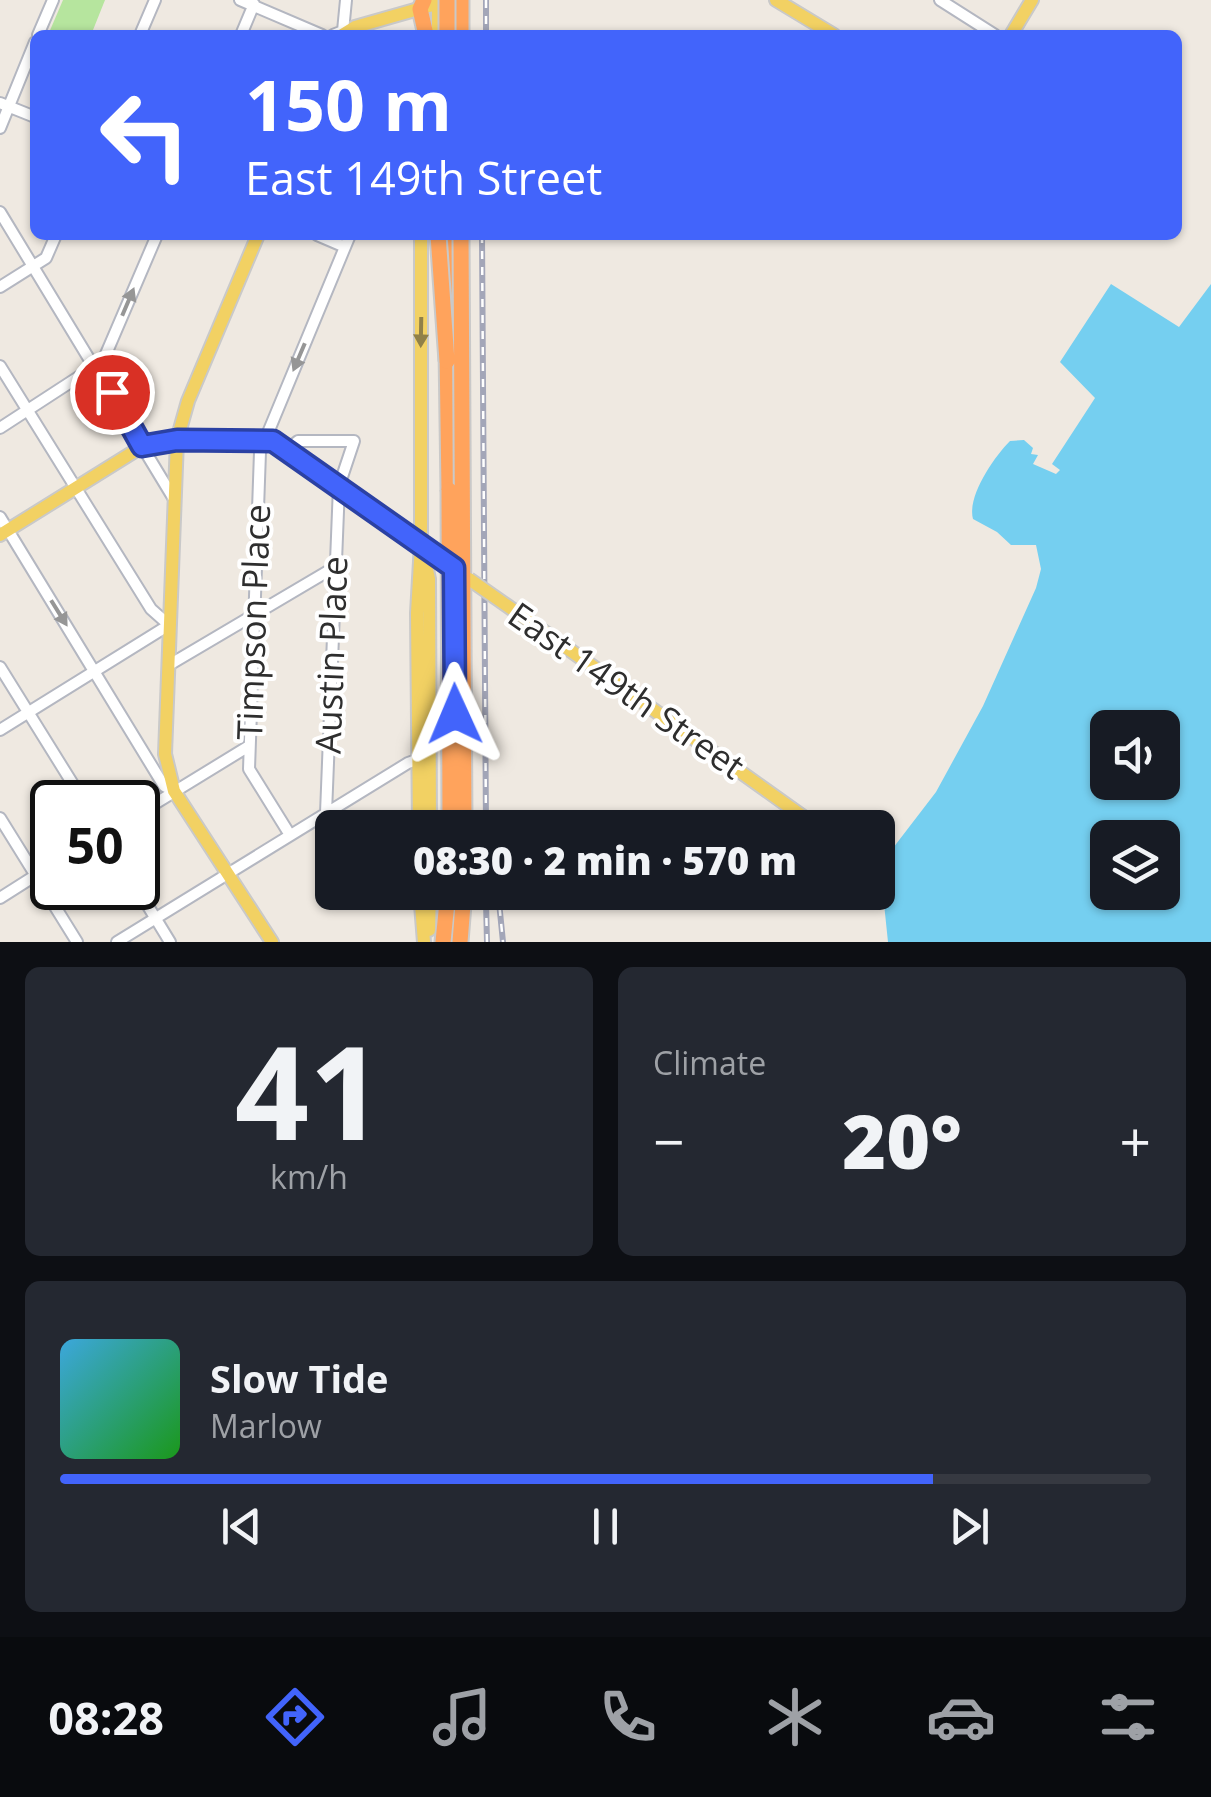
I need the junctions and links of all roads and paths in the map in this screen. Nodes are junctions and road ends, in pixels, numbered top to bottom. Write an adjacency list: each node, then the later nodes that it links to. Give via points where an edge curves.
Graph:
1 (53, 0): 10 (street)
2 (155, 0): 11 (street)
3 (240, 0): 9 (street)
4 (346, 0): 14 (street)
5 (776, 0): 19 (main road)
6 (940, 0): 20 (street)
7 (1032, 0): 21 (main road)
8 (439, 2): 15 (main road); 16 (highway); 17 (main road); 18 (highway, bridge)
9 (254, 3): 12 (street); 13 (street)
10 (40, 30)
11 (142, 30)
12 (243, 30)
13 (311, 30)
14 (340, 30)
15 (352, 30)
16 (426, 30)
17 (438, 30)
18 (452, 30)
19 (826, 30)
20 (987, 30)
21 (1013, 30)
22 (30, 52): 23 (street)
23 (4, 105): 24 (street); 25 (street)
24 (30, 116)
25 (0, 128)
26 (0, 212): 39 (street)
27 (54, 240): 39 (street)
28 (155, 240): 43 (street, one-way to 28)
29 (256, 240): 46 (main road)
30 (329, 240): 38 (street)
31 (348, 240): 38 (street, Timpson Place)
32 (421, 240): 54 (main road, one-way to 54)
33 (440, 240): 41 (highway, bridge)
34 (440, 240): 55 (main road)
35 (456, 240): 41 (highway, bridge)
36 (456, 240): 55 (main road)
37 (456, 240): 77 (highway, bridge)
38 (345, 247): 47 (street, Timpson Place, one-way to 47)
39 (34, 266): 40 (street); 43 (street)
40 (0, 288)
41 (447, 361): 75 (highway, bridge)
42 (0, 366): 44 (street)
43 (96, 367): 44 (street); 48 (street)
44 (27, 411): 45 (street); 51 (street)
45 (0, 428)
46 (177, 440): 47 (main road, East 149th Street); 48 (main road, East 149th Street); 52 (main road)
47 (264, 440): 49 (main road, East 149th Street); 57 (street, Timpson Place)
48 (142, 446): 51 (main road, East 149th Street); 52 (street)
49 (287, 450): 50 (main road, East 149th Street); 50 (street, Austin Place, via 298,441 354,440)
50 (339, 486): 54 (main road, East 149th Street); 56 (street, Austin Place)
51 (74, 488): 53 (main road, East 149th Street); 58 (street)
52 (174, 500): 58 (main road)
53 (2, 527): 61 (street, one-way to 61)
54 (421, 544): 55 (main road, East 149th Street); 67 (main road); 74 (main road, via 429,579)
55 (448, 564): 76 (main road); 78 (main road); 79 (main road, East 149th Street, bridge)
56 (334, 567): 57 (street); 71 (street, Austin Place)
57 (254, 616): 59 (street); 64 (street, Timpson Place)
58 (168, 625): 59 (main road); 61 (street)
59 (169, 665): 65 (main road)
60 (0, 667): 62 (street)
61 (95, 671): 62 (street); 66 (street)
62 (28, 712): 63 (street); 68 (street)
63 (0, 730)
64 (249, 746): 69 (street); 82 (street, Timpson Place, via 248,769)
65 (165, 748): 66 (street); 69 (main road)
66 (144, 752): 69 (street)
67 (419, 759): 72 (street); 73 (main road)
68 (70, 780)
69 (174, 791): 70 (street); 84 (main road)
70 (160, 800)
71 (326, 810)
72 (331, 810)
73 (419, 810)
74 (430, 810)
75 (452, 810)
76 (452, 810)
77 (452, 810)
78 (454, 810)
79 (794, 810)
80 (0, 818): 83 (street)
81 (315, 820): 82 (street)
82 (290, 836): 84 (street)
83 (30, 866)
84 (229, 873): 93 (street); 97 (main road)
85 (30, 880): 86 (street)
86 (0, 898)
87 (57, 910): 94 (street)
88 (151, 910): 93 (street)
89 (422, 910): 98 (main road)
90 (429, 910): 98 (main road)
91 (445, 910): 99 (highway)
92 (459, 910): 100 (highway)
93 (156, 918): 95 (street); 96 (street)
94 (77, 942)
95 (117, 942)
96 (170, 942)
97 (272, 942)
98 (426, 942)
99 (443, 942)
100 (458, 942)

